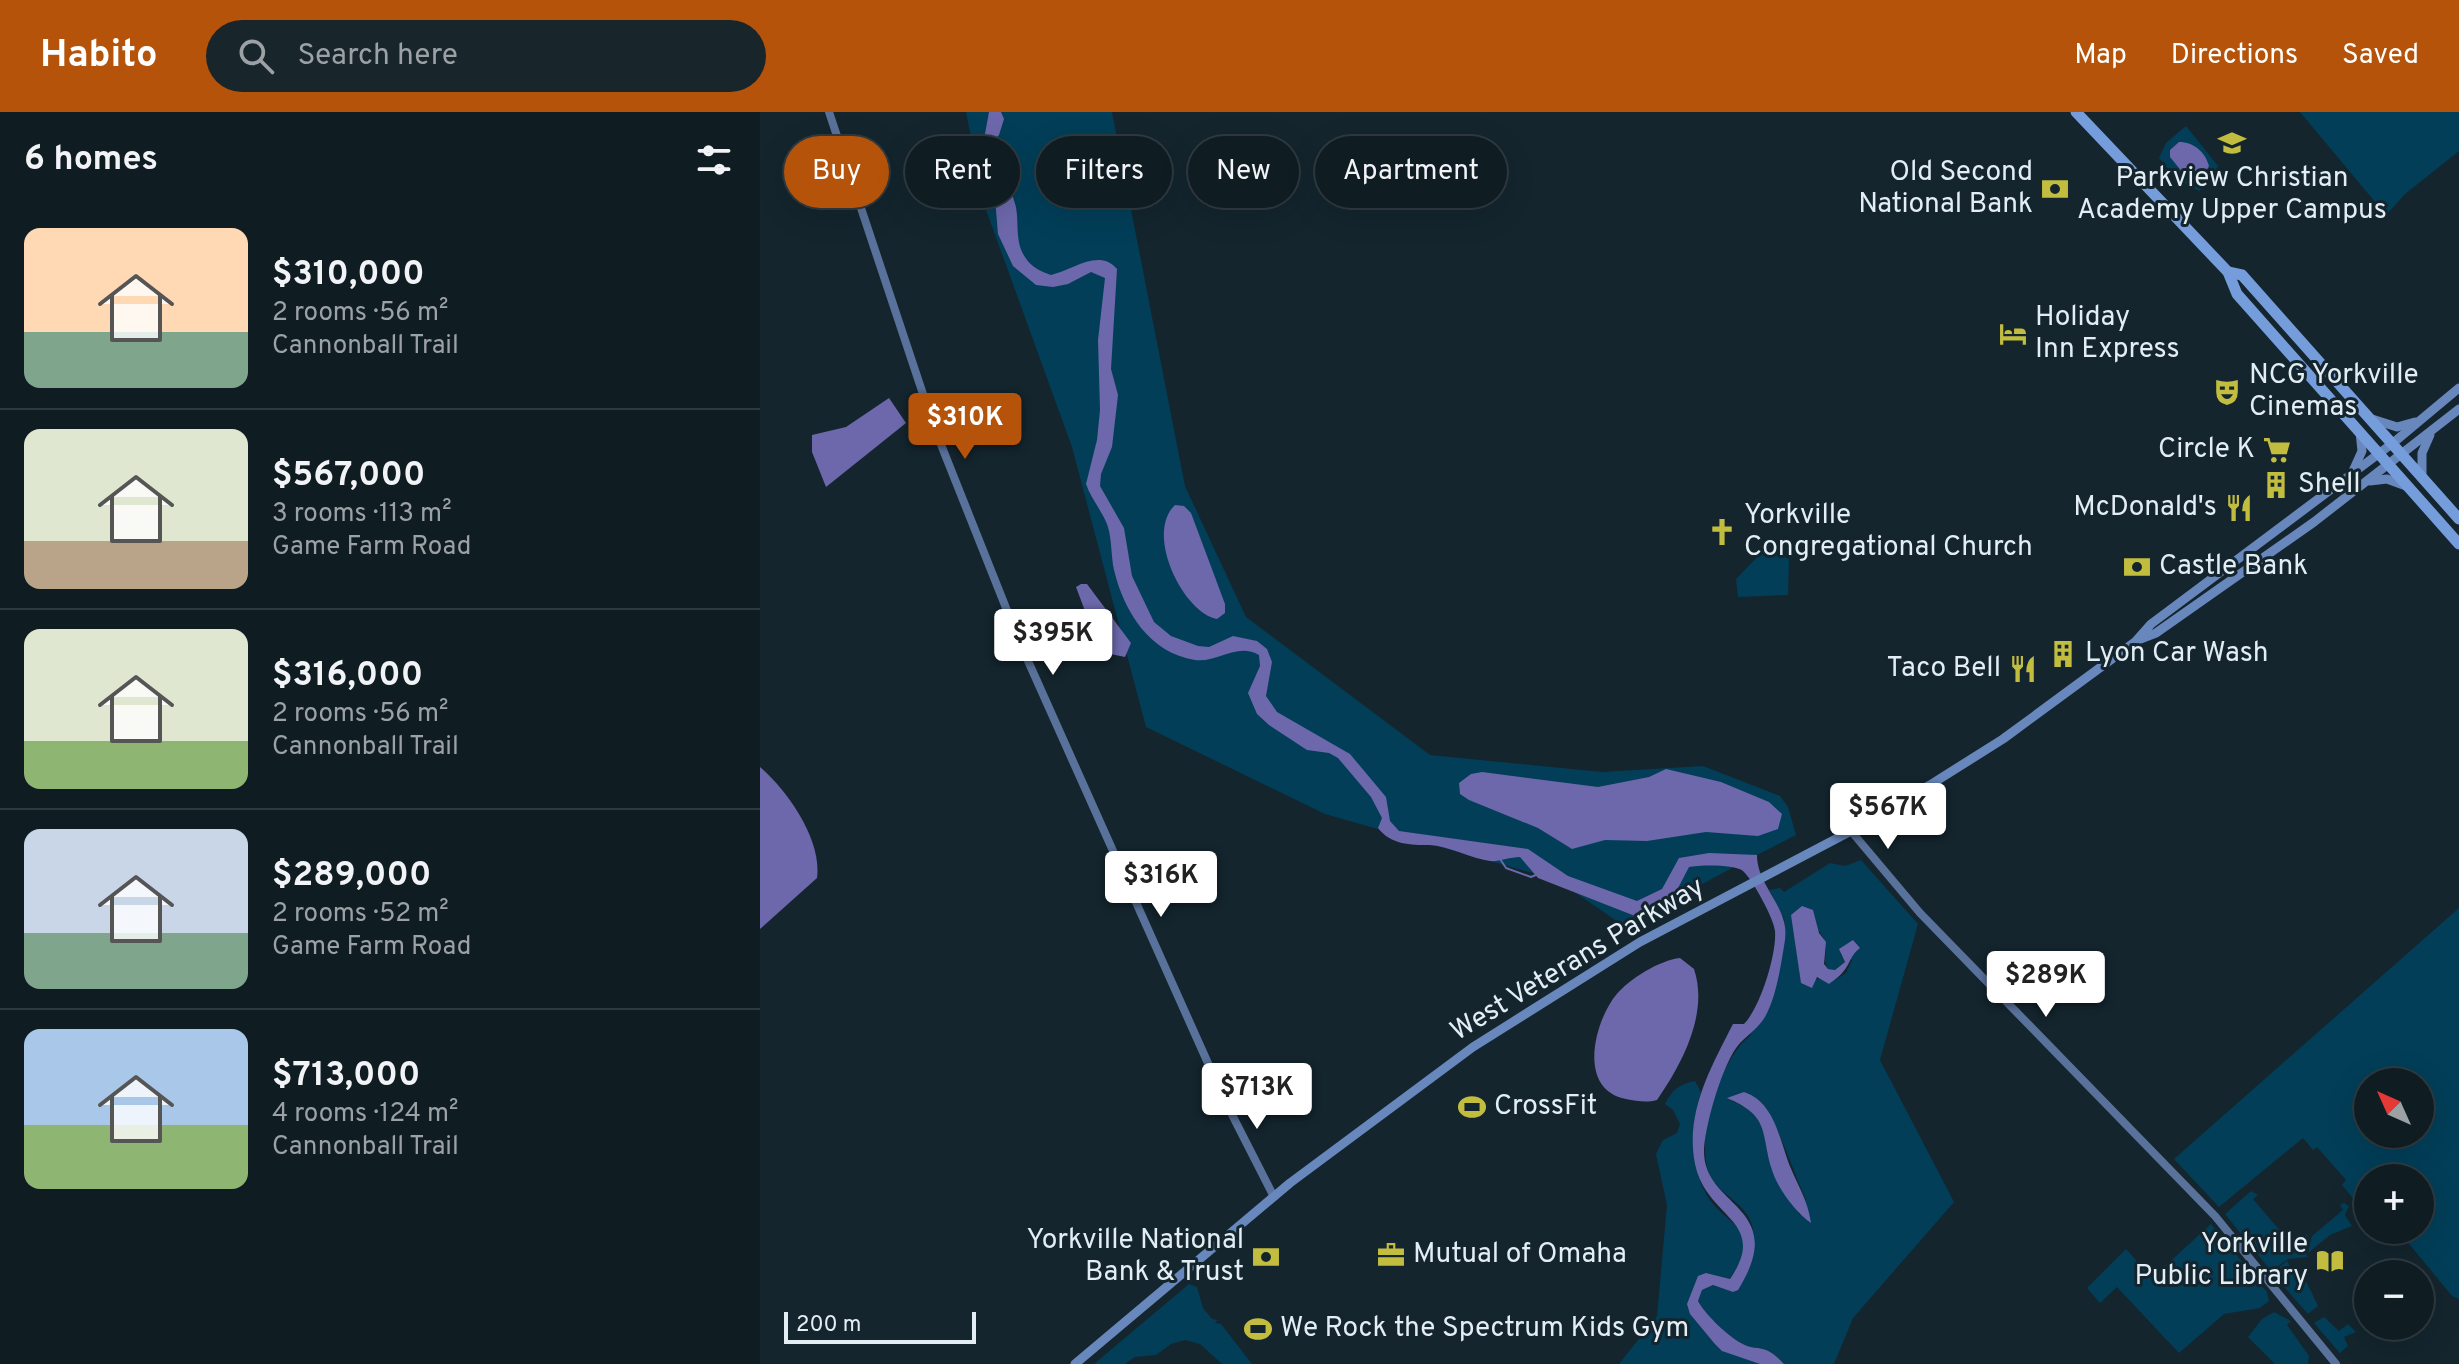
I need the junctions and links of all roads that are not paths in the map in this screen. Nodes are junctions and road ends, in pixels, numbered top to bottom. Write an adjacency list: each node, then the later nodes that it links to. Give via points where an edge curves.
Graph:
1 (829, 112): 22 (main road, via 934,427 1020,643 1224,1099)
2 (2078, 113): 3 (highway)
3 (2228, 272): 6 (highway, via 2242,275); 8 (highway, via 2237,294)
4 (2459, 388): 7 (main road, West Veterans Parkway)
5 (2459, 409): 9 (main road, West Veterans Parkway)
6 (2372, 419): 7 (main road, via 2397,427); 10 (highway)
7 (2422, 419): 10 (main road, West Veterans Parkway)
8 (2359, 428): 11 (highway); 14 (main road, via 2362,451)
9 (2433, 429): 12 (main road, West Veterans Parkway); 15 (main road, via 2422,453)
10 (2393, 443): 11 (main road, West Veterans Parkway); 12 (highway)
11 (2380, 452): 13 (highway); 14 (main road, West Veterans Parkway)
12 (2402, 454): 13 (main road, West Veterans Parkway); 15 (highway)
13 (2390, 464): 16 (main road, West Veterans Parkway); 17 (highway)
14 (2352, 474): 20 (main road, West Veterans Parkway, via 2151,624)
15 (2422, 477): 18 (highway)
16 (2366, 482): 17 (main road, via 2387,479); 20 (main road, West Veterans Parkway, via 2156,633)
17 (2411, 488): 19 (highway)
18 (2459, 519)
19 (2459, 544)
20 (2135, 642): 21 (main road, West Veterans Parkway, via 2003,739)
21 (1851, 831): 22 (main road, West Veterans Parkway, via 1585,975 1362,1126); 24 (main road, via 1920,913 2215,1216)
22 (1274, 1197): 23 (main road, West Veterans Parkway)
23 (1075, 1364)
24 (2336, 1364)

